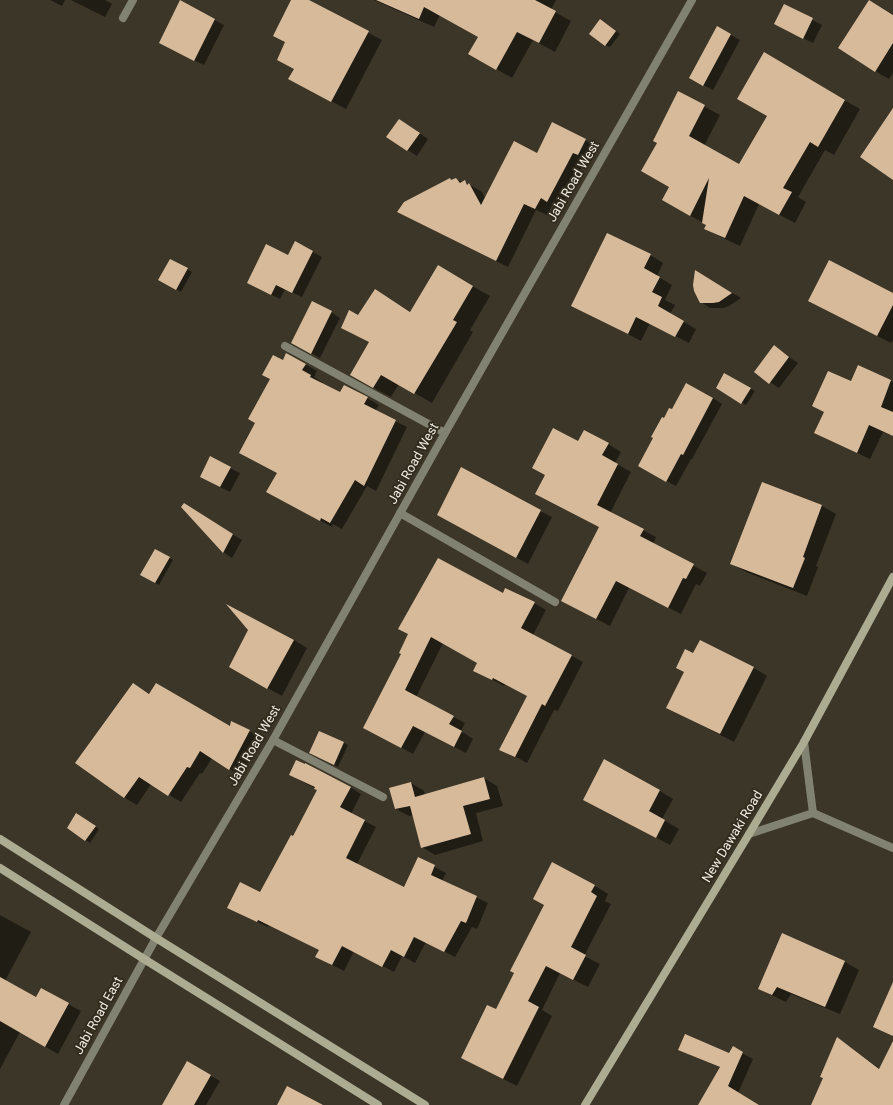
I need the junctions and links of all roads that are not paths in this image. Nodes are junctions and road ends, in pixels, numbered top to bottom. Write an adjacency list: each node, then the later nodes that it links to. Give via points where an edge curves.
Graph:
1 (133, 0): 3 (street)
2 (692, 0): 5 (street, Jabi Road West)
3 (123, 18)
4 (285, 346): 5 (street)
5 (445, 433): 6 (street, Jabi Road West)
6 (400, 513): 8 (street); 9 (street, Jabi Road West)
7 (893, 577): 10 (street, New Dawaki Road)
8 (555, 602)
9 (273, 740): 11 (street); 17 (street, Jabi Road West)
10 (804, 742): 12 (street); 13 (street, New Dawaki Road)
11 (383, 797)
12 (813, 813): 13 (street); 15 (street)
13 (749, 834): 22 (street, New Dawaki Road)
14 (0, 839): 17 (street)
15 (893, 848)
16 (0, 868): 18 (street)
17 (156, 938): 18 (street, Jabi Road East); 21 (street)
18 (144, 959): 19 (street, Jabi Road East); 20 (street)
19 (64, 1105)
20 (378, 1105)
21 (425, 1105)
22 (585, 1105)

